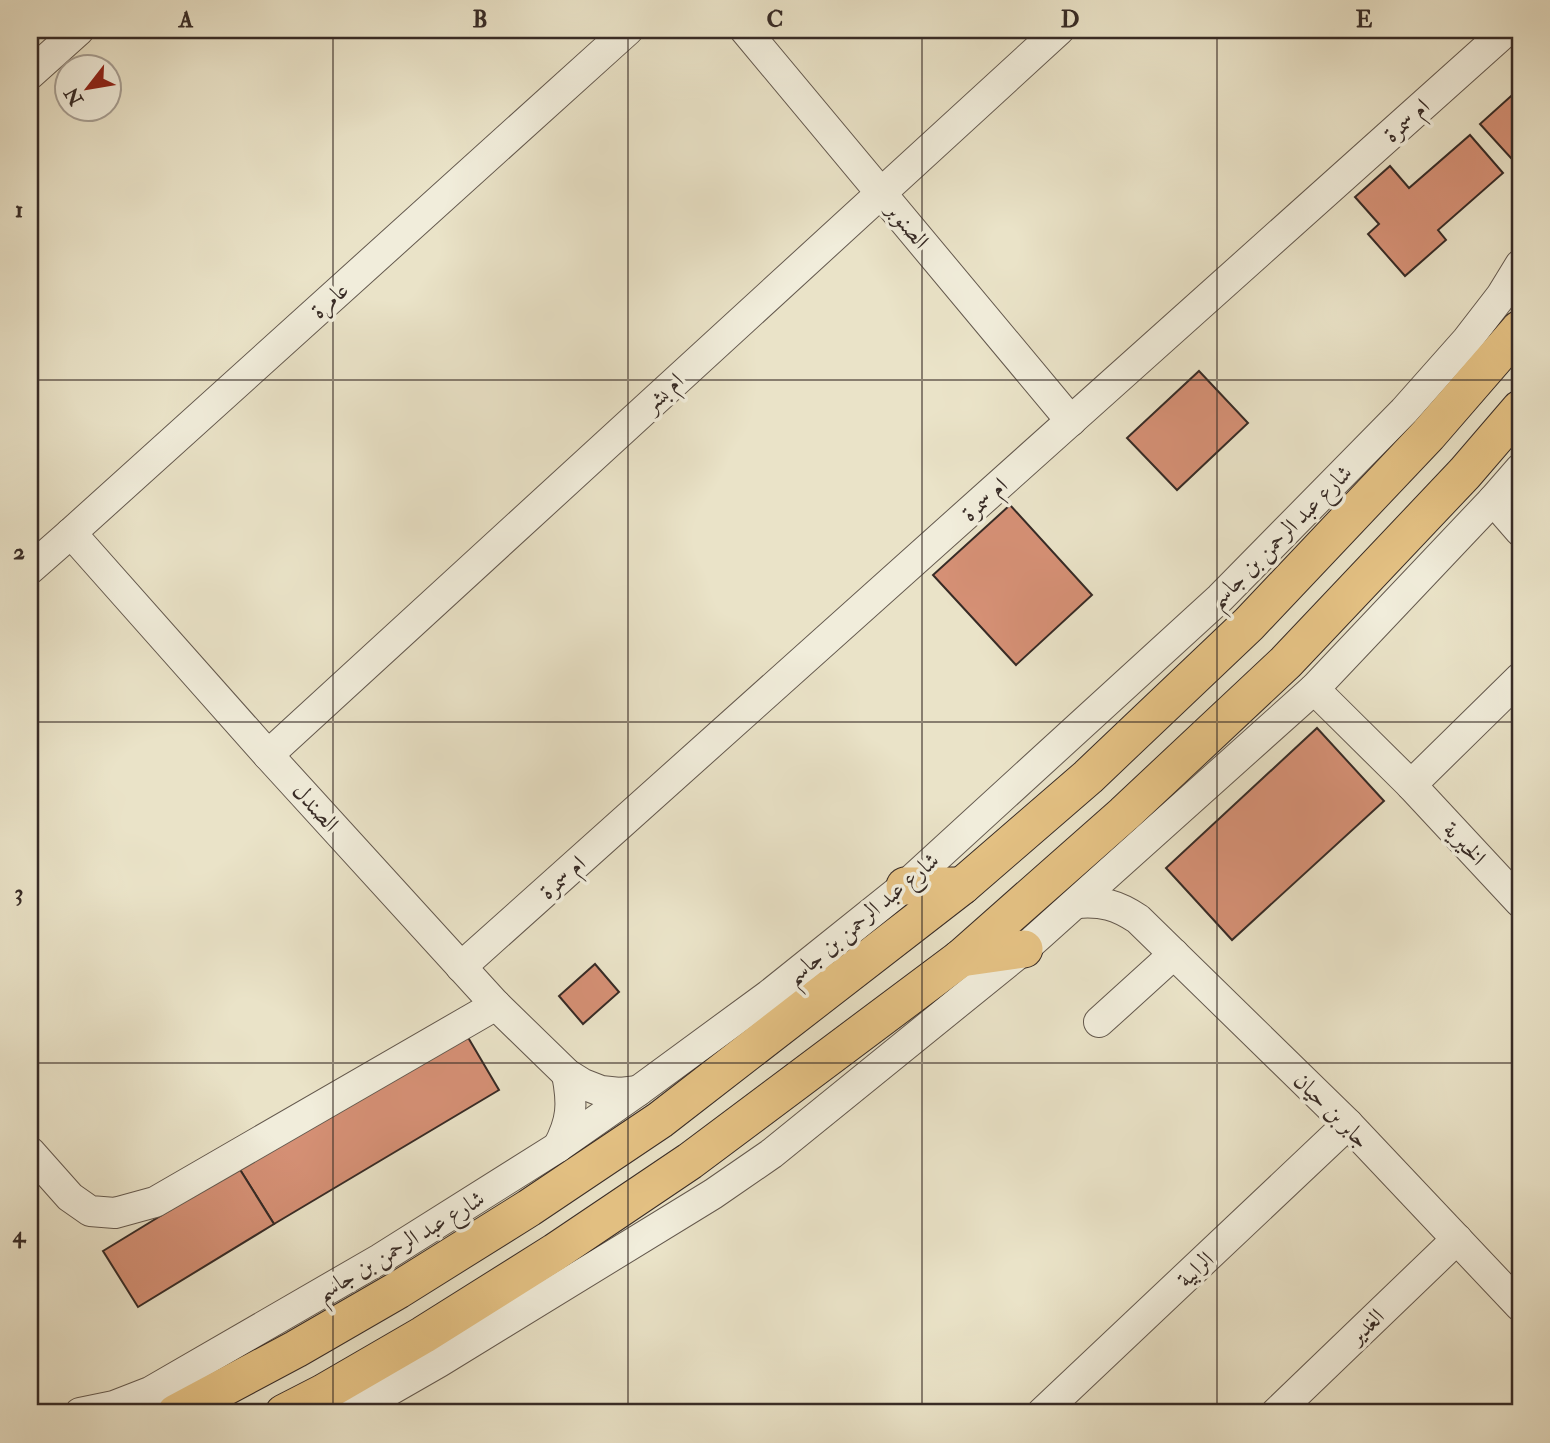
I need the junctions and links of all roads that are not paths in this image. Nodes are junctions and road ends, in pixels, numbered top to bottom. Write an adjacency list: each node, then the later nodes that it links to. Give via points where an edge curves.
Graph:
1 (79, 30): 6 (street)
2 (628, 30): 15 (street, عامرة)
3 (745, 30): 7 (street, الصنوبر)
4 (1059, 30): 7 (street, ام بشر)
5 (1507, 30): 11 (street, ام سمرة)
6 (30, 74)
7 (881, 192): 11 (street, الصنوبر); 19 (street, ام بشر)
8 (1520, 265): 22 (street, شارع عبد الرحمن بن جاسم, via 1502,296 1404,411 1239,579)
9 (1520, 329): 23 (main road, شارع عبد الرحمن بن جاسم, via 1428,435 1249,624 1087,777)
10 (1520, 409): 29 (main road, via 1286,662)
11 (1071, 421): 30 (street, ام سمرة)
12 (1520, 468): 13 (street)
13 (1493, 500): 14 (street); 18 (street)
14 (1520, 531)
15 (71, 533): 16 (street, عامرة); 19 (street, الصندل)
16 (30, 569)
17 (1520, 678): 20 (street)
18 (1314, 689): 20 (street, الخيرية); 21 (street)
19 (268, 755): 30 (street, الصندل)
20 (1410, 785): 24 (street, الخيرية)
21 (1139, 846): 25 (street); 26 (street, via 1130,882)
22 (905, 886): 23 (main road); 34 (street, شارع عبد الرحمن بن جاسم, via 769,996)
23 (962, 886): 41 (main road, شارع عبد الرحمن بن جاسم, via 660,1120 529,1208 364,1310)
24 (1520, 902)
25 (1077, 903): 26 (street, جابر بن حيان, via 1110,904); 27 (street)
26 (1138, 919): 28 (street, جابر بن حيان)
27 (1024, 949): 29 (main road); 43 (street, via 771,1154 713,1194)
28 (1174, 954): 32 (street); 35 (street, جابر بن حيان)
29 (961, 958): 42 (main road, via 690,1161 555,1252 423,1335)
30 (461, 967): 31 (street, الصندل)
31 (496, 1006): 33 (street, الصندل); 37 (street, via 155,1202 115,1213 90,1211 70,1197)
32 (1099, 1022)
33 (567, 1074): 34 (street, الصندل, via 601,1091); 36 (street, via 571,1112)
34 (638, 1091): 36 (street, شارع عبد الرحمن بن جاسم)
35 (1348, 1124): 38 (street, جابر بن حيان); 44 (street, الرابية)
36 (558, 1147): 40 (street, شارع عبد الرحمن بن جاسم, via 380,1259 150,1392)
37 (30, 1152)
38 (1457, 1239): 39 (street, جابر بن حيان); 45 (street, الغدير)
39 (1520, 1306)
40 (80, 1413)
41 (176, 1413)
42 (284, 1413)
43 (350, 1413)
44 (1042, 1413)
45 (1276, 1413)

